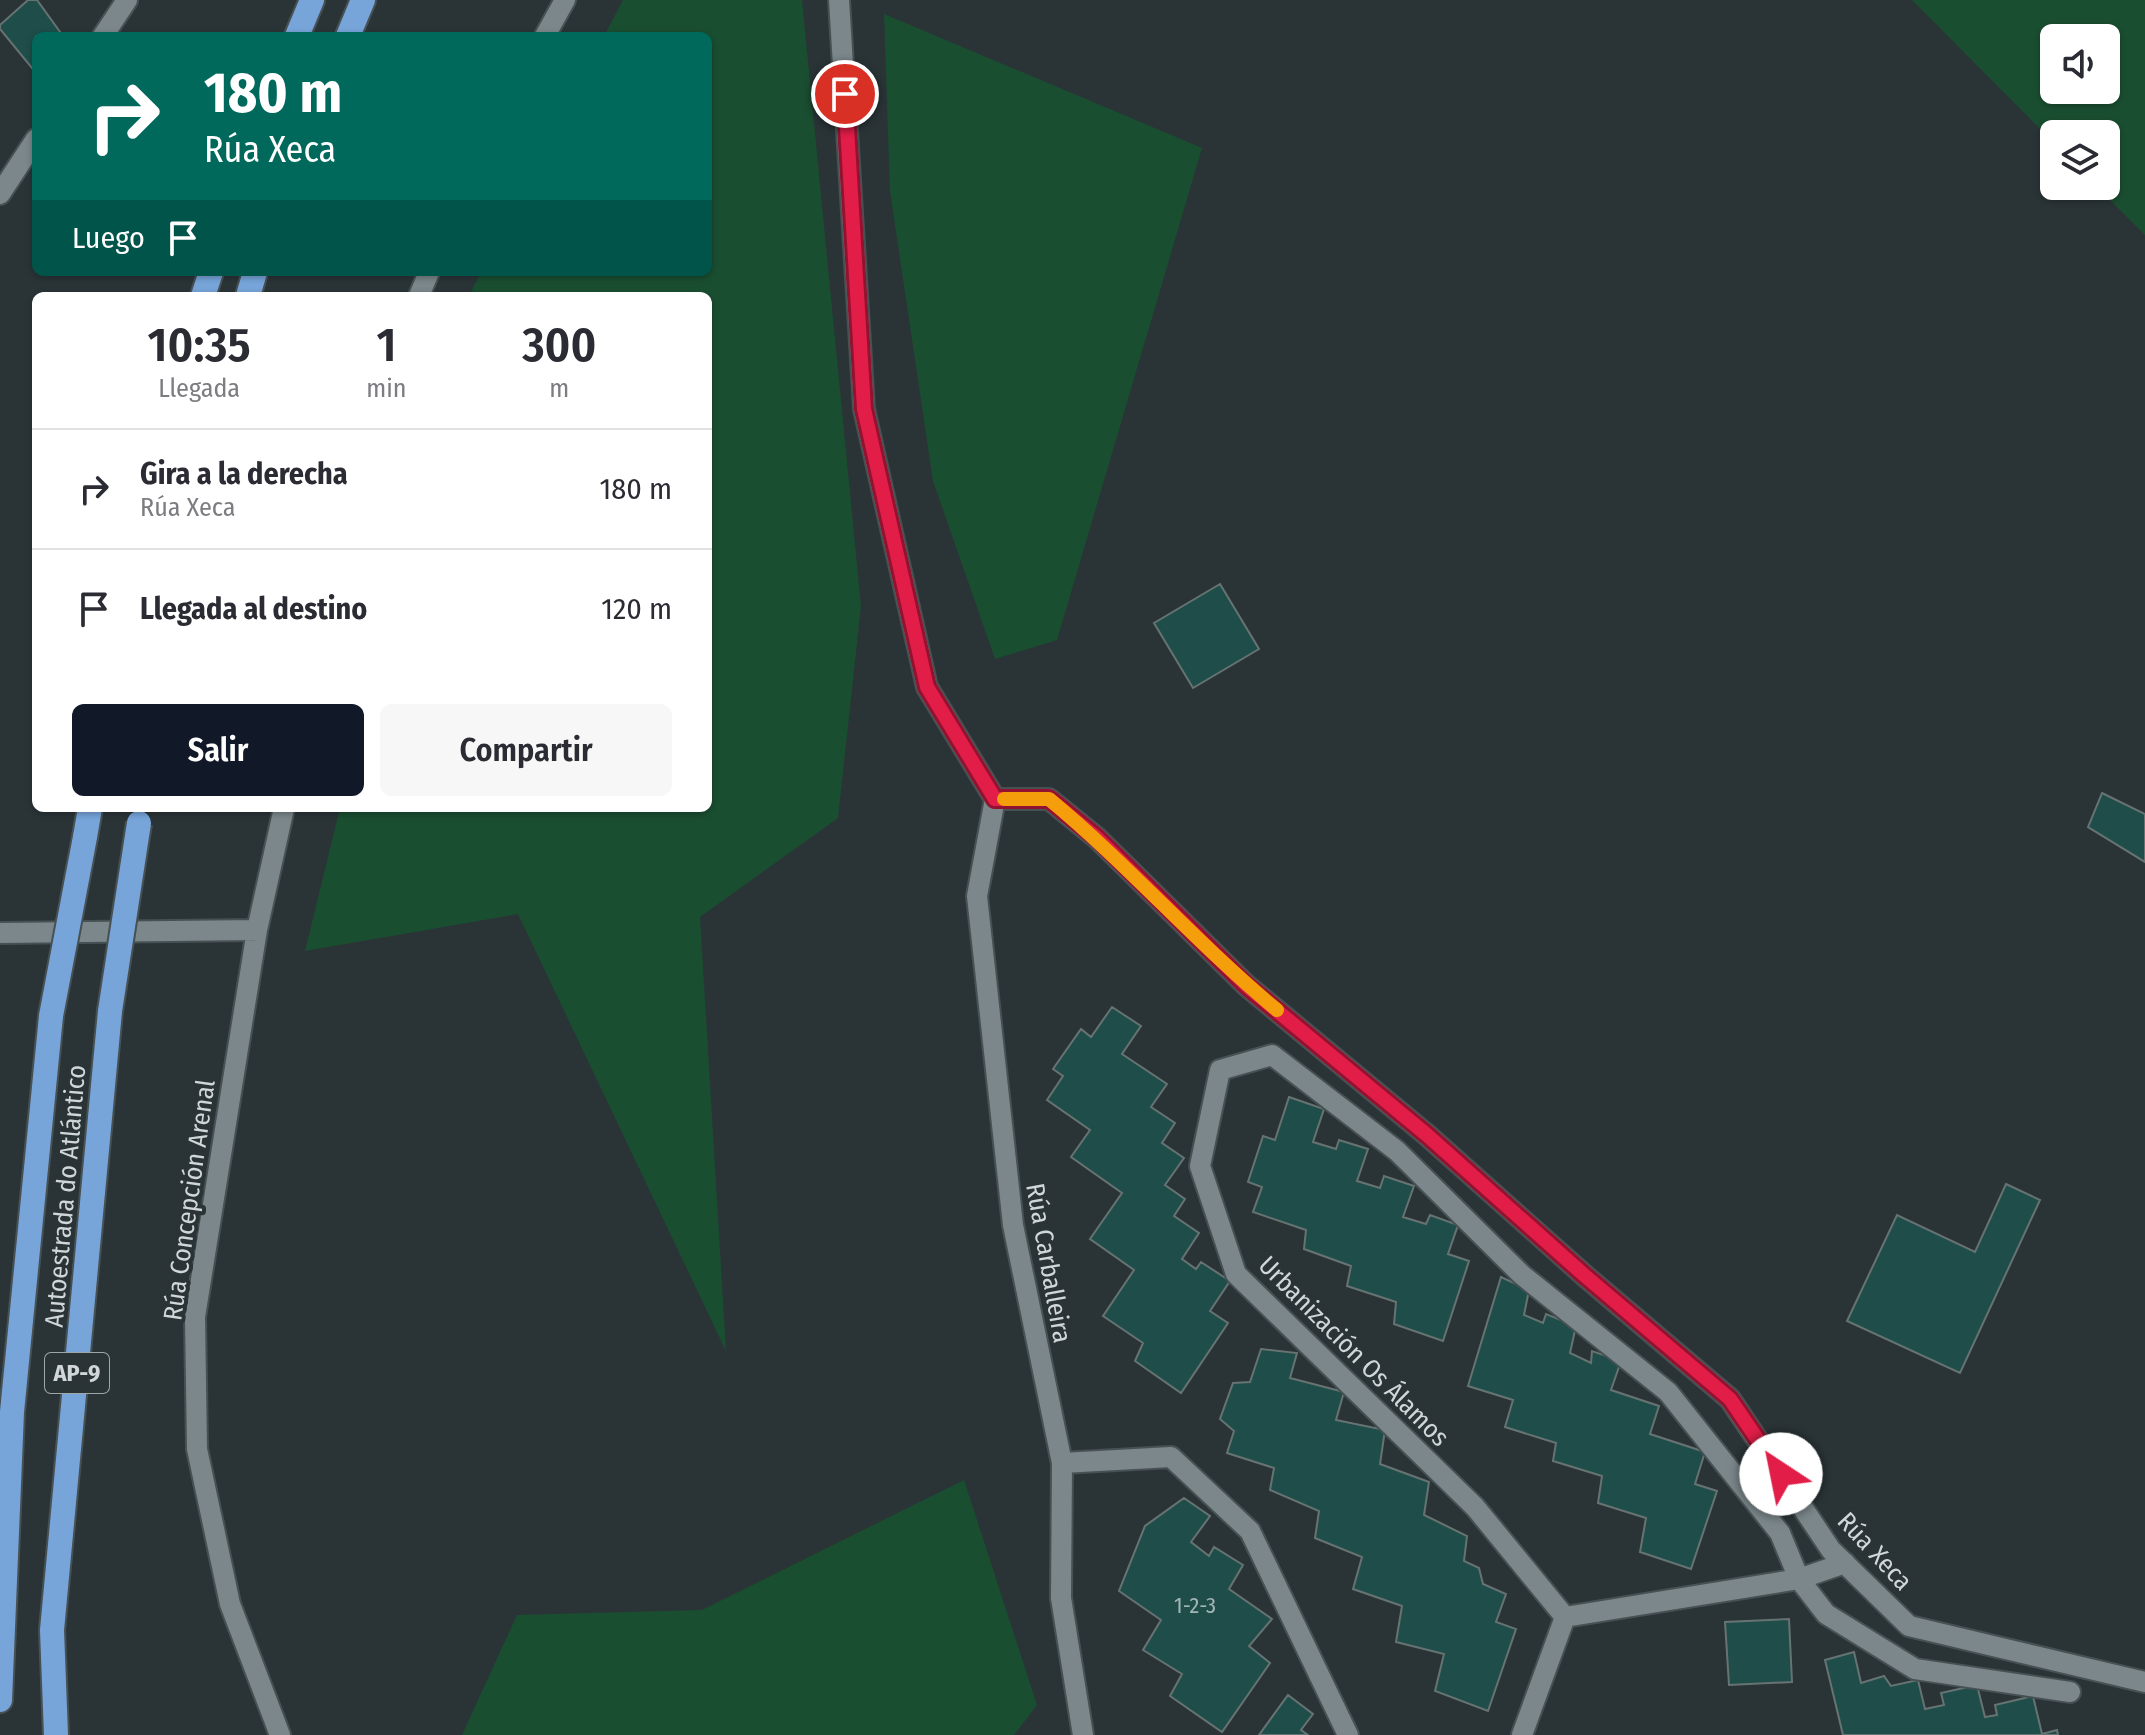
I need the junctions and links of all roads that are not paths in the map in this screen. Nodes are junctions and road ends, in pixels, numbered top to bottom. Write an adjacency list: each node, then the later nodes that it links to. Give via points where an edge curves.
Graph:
1 (127, 0): 6 (street)
2 (312, 0): 7 (highway)
3 (363, 0): 8 (highway)
4 (565, 0): 9 (street)
5 (839, 0): 12 (street, via 864,409 927,687)
6 (106, 32)
7 (299, 32)
8 (350, 32)
9 (547, 32)
10 (32, 145): 11 (street)
11 (0, 194)
12 (995, 799): 18 (street, Rúa Carballeira, via 977,896 1013,1225); 19 (street, Rúa Xeca, via 1049,799 1097,838 1246,985 1730,1399)
13 (89, 812): 24 (highway, Autoestrada do Atlántico / AP-9, bridge, via 51,1016 12,1412)
14 (283, 812): 16 (street, Rúa Concepción Arenal)
15 (141, 816): 25 (highway, Autoestrada do Atlántico / AP-9, bridge, via 110,1011 52,1630)
16 (257, 930): 17 (street); 26 (street, Rúa Concepción Arenal, via 195,1317 197,1449 230,1604)
17 (0, 933)
18 (1062, 1463): 27 (street, Rúa Carballeira, via 1061,1598); 28 (street, via 1171,1457 1250,1531)
19 (1845, 1563): 20 (street); 22 (street, Rúa Xeca, via 1909,1626)
20 (1799, 1579): 21 (street); 21 (street, Urbanización Os Álamos, via 1780,1533 1668,1392 1522,1275 1397,1151 1272,1055 1220,1070 1200,1166 1236,1274 1475,1507); 23 (street, Urbanización Os Álamos, via 1826,1614 1915,1669)
21 (1565, 1617): 29 (street)
22 (2145, 1682)
23 (2070, 1692)
24 (0, 1700)
25 (56, 1735)
26 (280, 1735)
27 (1083, 1735)
28 (1348, 1735)
29 (1522, 1735)

